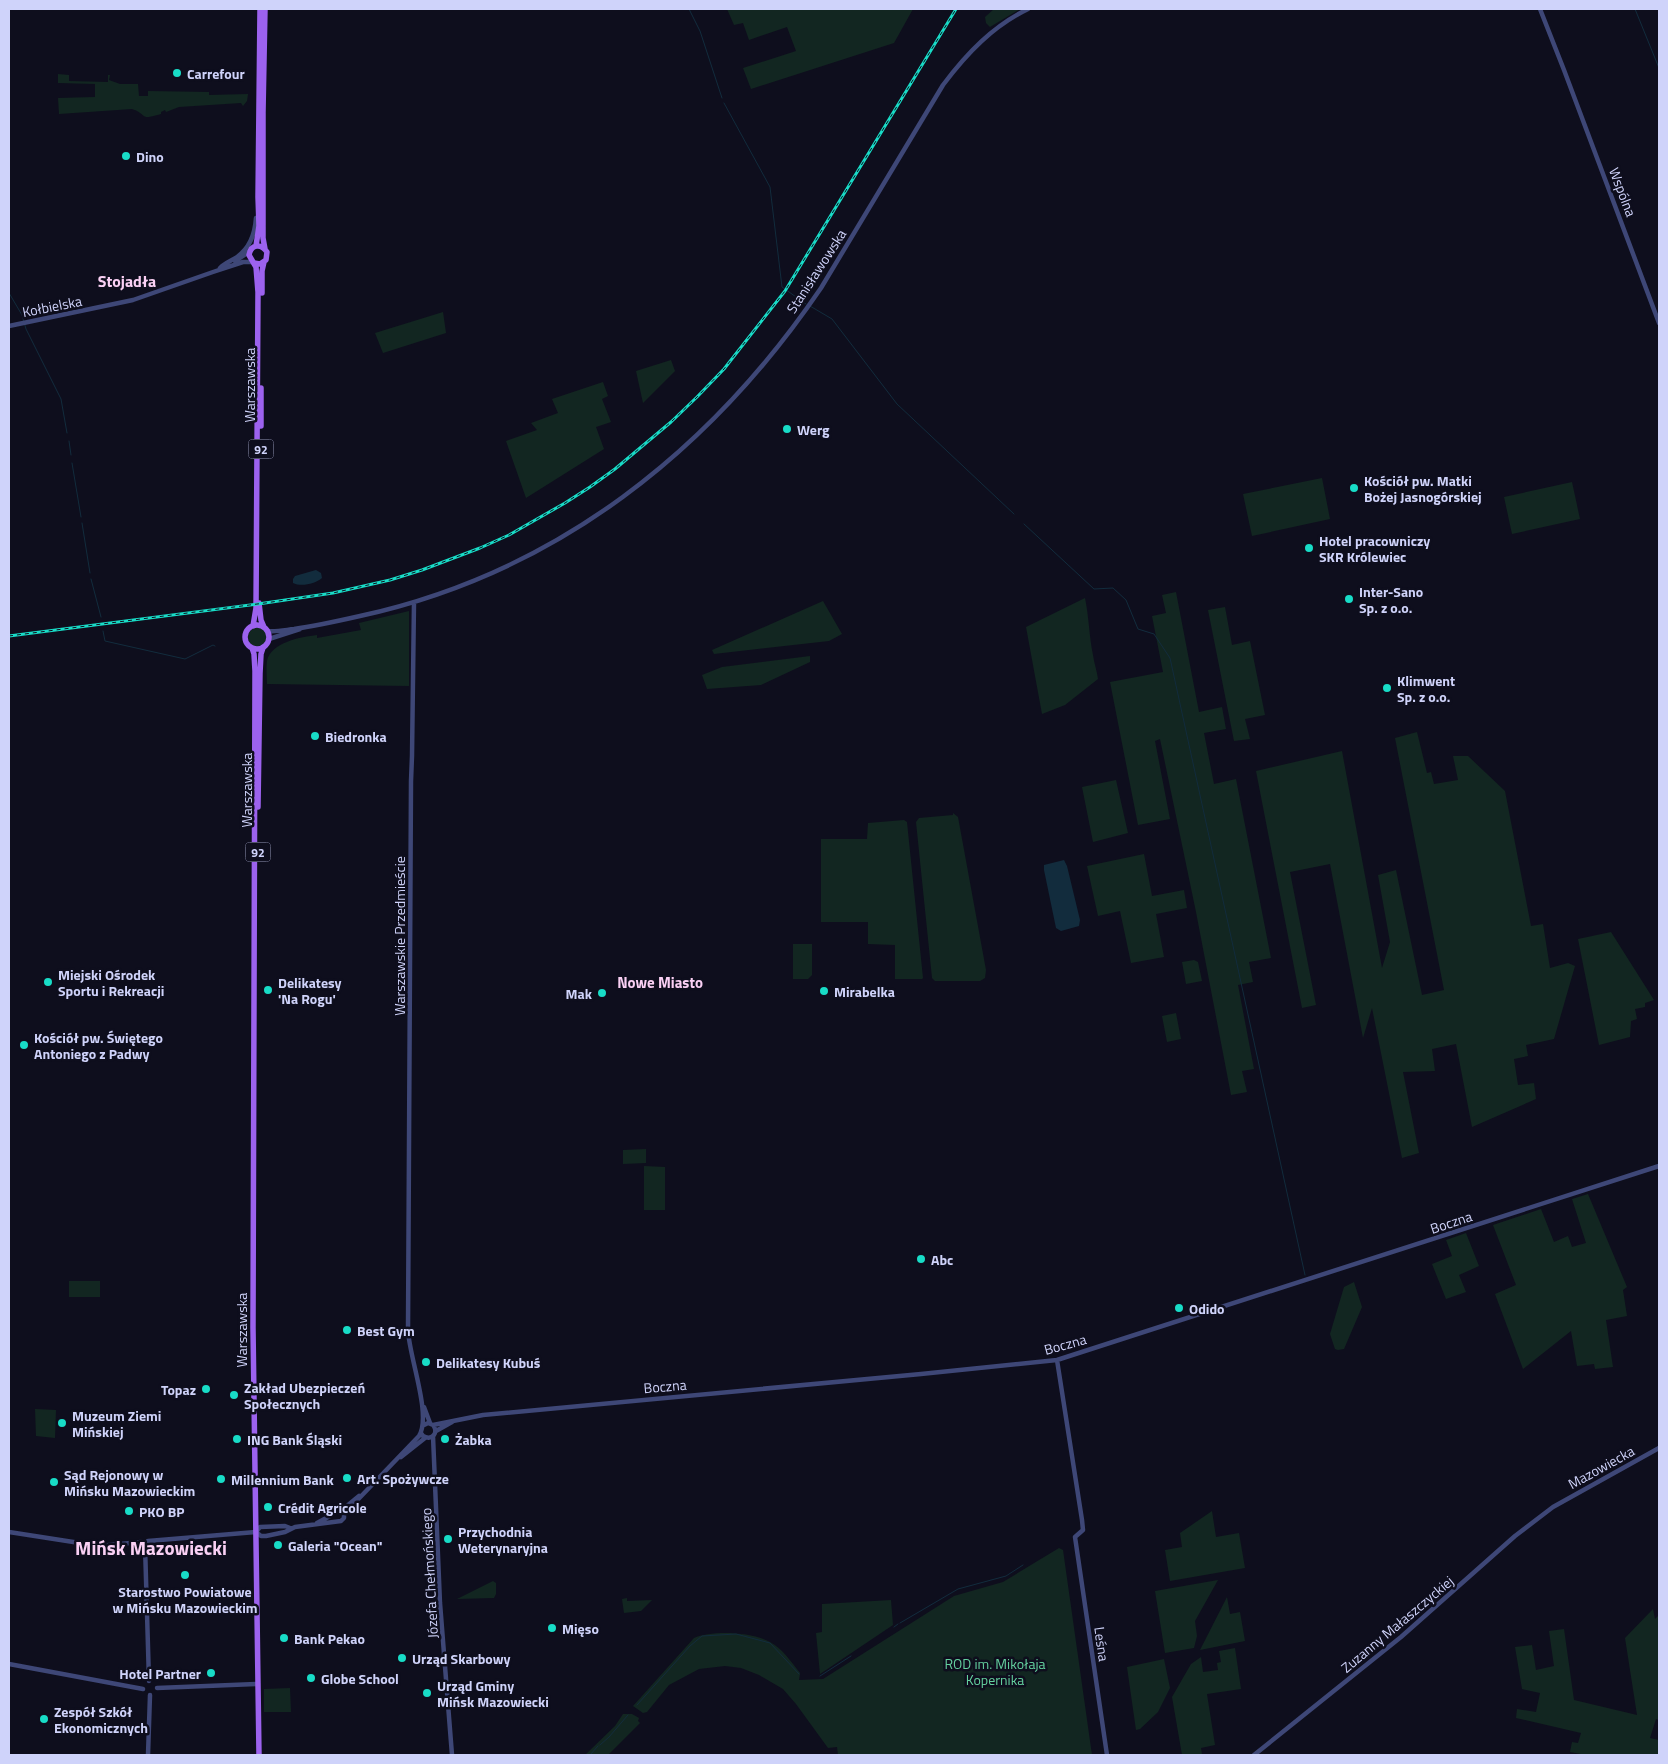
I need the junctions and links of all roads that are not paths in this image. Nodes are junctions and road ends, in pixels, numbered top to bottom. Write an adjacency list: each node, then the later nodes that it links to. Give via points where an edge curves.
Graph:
1 (260, 9): 5 (main road)
2 (265, 9): 7 (main road, 92)
3 (1028, 9): 15 (street, Stanisławowska, via 988,34 943,84 809,306 767,360 693,439 598,515 548,546 499,570)
4 (1540, 9): 13 (street, Wspólna)
5 (258, 197): 6 (main road); 11 (street, via 256,225 250,242 240,254)
6 (256, 246): 7 (main road); 8 (main road)
7 (265, 249): 10 (main road, 92, via 268,255)
8 (249, 252): 9 (main road, 92); 11 (street, Kołbielska)
9 (253, 262): 10 (main road); 12 (street, Kołbielska); 16 (main road, Warszawska / 92, via 258,277 258,301 256,608)
10 (264, 262): 18 (main road, Warszawska / 92, via 259,597 261,620)
11 (220, 268): 12 (street, Kołbielska)
12 (213, 272): 14 (street, Kołbielska, via 133,300)
13 (1659, 323)
14 (9, 326)
15 (414, 602): 17 (street, Stanisławowska); 27 (street, Warszawskie Przedmieście, via 408,1338)
16 (252, 626): 18 (main road); 20 (main road, 92, via 245,637)
17 (301, 628): 18 (street); 19 (street)
18 (266, 629): 19 (main road, 92)
19 (269, 639): 21 (main road, 92)
20 (252, 648): 21 (main road); 23 (main road, Warszawska / 92, via 255,672)
21 (263, 648): 22 (main road, Warszawska / 92, via 260,654)
22 (258, 767): 23 (main road); 24 (main road, Warszawska / 92)
23 (254, 776): 24 (main road, Warszawska / 92)
24 (256, 934): 42 (main road, Warszawska / 92, via 253,1288)
25 (1659, 1166): 26 (street, Boczna)
26 (1057, 1360): 28 (street, Boczna, via 483,1414); 53 (street, Leśna, via 1083,1530 1075,1537)
27 (421, 1398): 29 (street); 30 (street)
28 (452, 1422): 29 (street, Boczna); 32 (street, Boczna)
29 (432, 1424): 30 (street, Boczna); 32 (street)
30 (424, 1425): 31 (street)
31 (421, 1433): 32 (street); 34 (street)
32 (431, 1436): 34 (street, Boczna); 52 (street, Józefa Chełmońskiego)
33 (1659, 1448): 35 (street, Mazowiecka)
34 (399, 1459): 36 (street)
35 (1553, 1507): 54 (street, Zuzanny Małaszczyckiej, via 1515,1536 1401,1637)
36 (343, 1512): 37 (street, via 336,1510); 38 (street, via 341,1521)
37 (332, 1514): 38 (street); 39 (street)
38 (334, 1521): 39 (street)
39 (316, 1524): 40 (street)
40 (290, 1528): 42 (street, via 260,1527); 42 (street, via 266,1536)
41 (9, 1532): 43 (street, via 99,1546)
42 (256, 1532): 43 (street); 46 (main road, Warszawska / 92)
43 (145, 1543): 45 (street)
44 (9, 1664): 48 (street)
45 (149, 1681): 47 (street); 48 (street)
46 (258, 1684): 47 (street); 51 (main road, Warszawska / 92)
47 (157, 1688): 49 (street)
48 (143, 1689): 49 (street)
49 (150, 1695): 50 (street)
50 (148, 1755)
51 (259, 1755)
52 (452, 1755)
53 (1107, 1755)
54 (1254, 1755)

